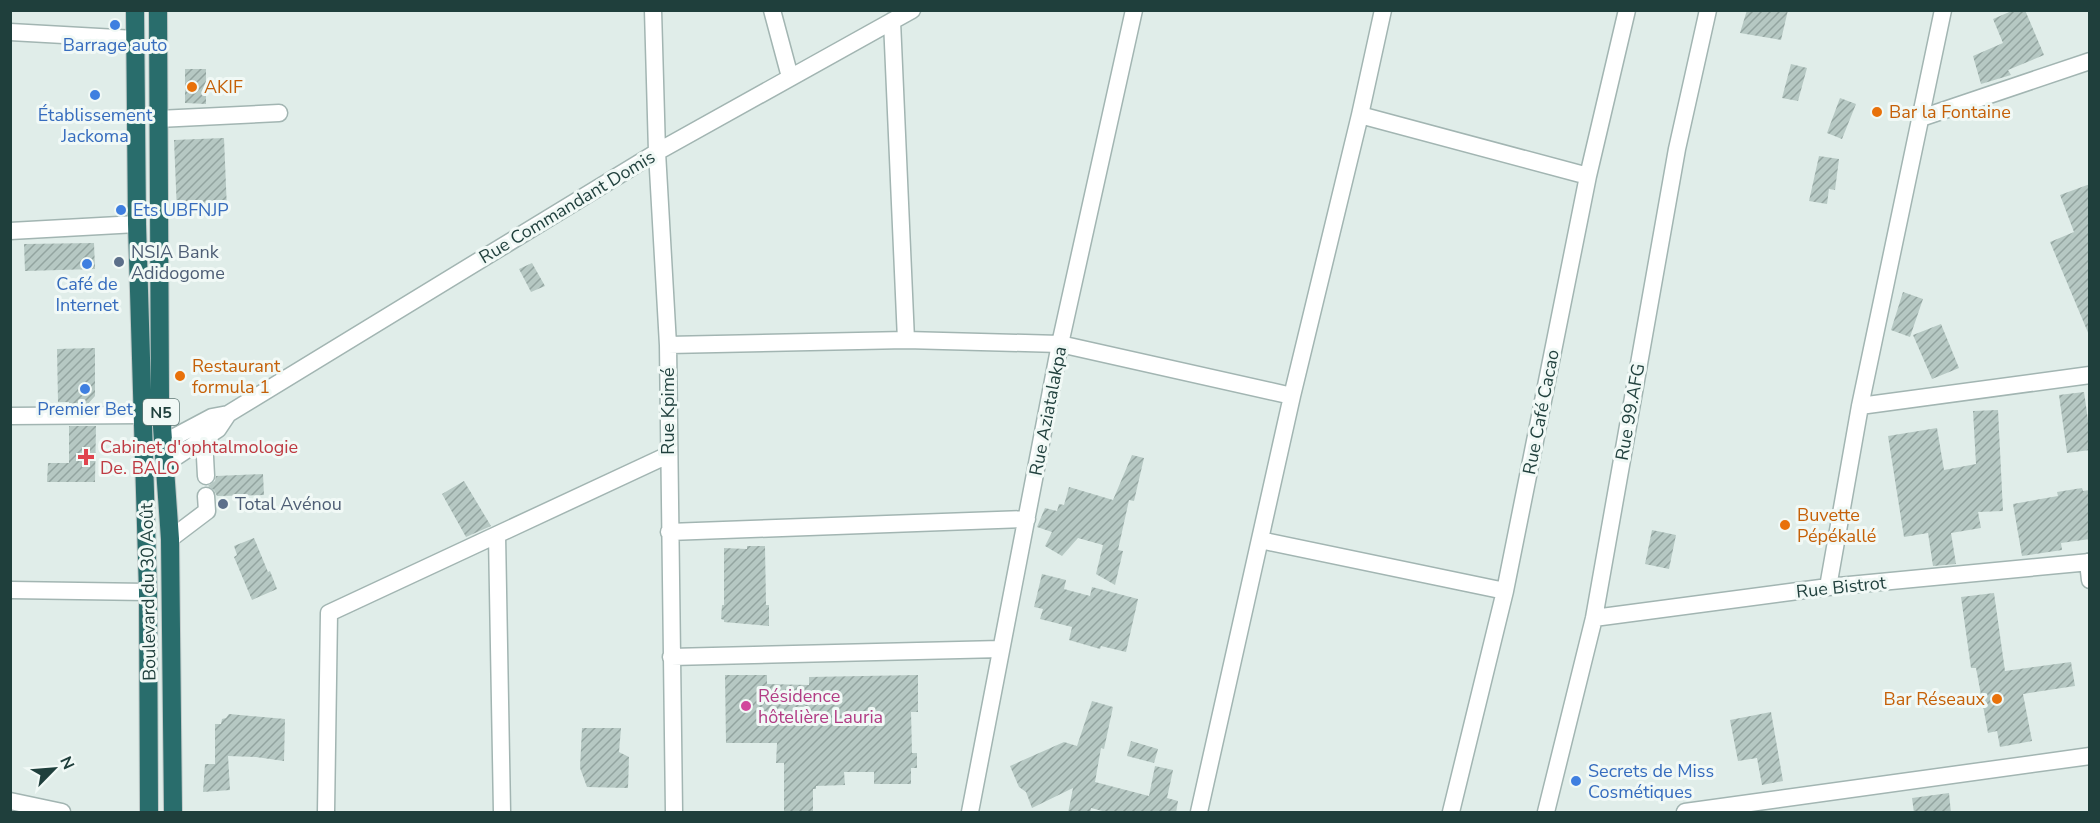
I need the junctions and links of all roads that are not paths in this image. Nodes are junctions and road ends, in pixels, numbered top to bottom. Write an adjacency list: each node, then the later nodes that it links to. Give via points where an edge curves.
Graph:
1 (135, 10): 13 (highway, Boulevard du 30 Août / N5)
2 (158, 10): 19 (highway, Boulevard du 30 Août / N5)
3 (653, 10): 20 (street, Rue Kpimé)
4 (772, 10): 15 (street)
5 (912, 10): 11 (street, Rue Commandant Domis)
6 (1134, 10): 25 (street, Rue Aziatalakpa)
7 (1383, 10): 17 (street)
8 (1627, 10): 21 (street, Rue Café Cacao)
9 (1708, 10): 52 (street, Rue 99.AFG, via 1677,149)
10 (1943, 10): 18 (street)
11 (892, 21): 15 (street, Rue Commandant Domis); 24 (street)
12 (10, 32): 13 (street)
13 (135, 39): 22 (highway, Boulevard du 30 Août / N5)
14 (2088, 68): 18 (street)
15 (790, 77): 20 (street, Rue Commandant Domis)
16 (279, 113): 19 (street)
17 (1360, 115): 21 (street); 28 (street)
18 (1921, 118): 29 (street)
19 (158, 119): 34 (highway, Boulevard du 30 Août / N5)
20 (657, 152): 26 (street, Rue Kpimé); 30 (street, Rue Commandant Domis)
21 (1588, 176): 50 (street, Rue Café Cacao)
22 (137, 224): 23 (street); 31 (highway, Boulevard du 30 Août / N5)
23 (10, 231)
24 (906, 340): 25 (street); 26 (street)
25 (1060, 344): 28 (street); 41 (street, Rue Aziatalakpa)
26 (668, 345): 36 (street, Rue Kpimé)
27 (2090, 375): 29 (street)
28 (1292, 396): 45 (street)
29 (1860, 406): 48 (street)
30 (228, 414): 33 (street, Rue Commandant Domis, via 218,429); 34 (street, Rue Commandant Domis, via 212,417)
31 (141, 415): 32 (street); 35 (highway, Boulevard du 30 Août / N5)
32 (10, 416)
33 (204, 438): 37 (street, Rue Commandant Domis); 39 (street)
34 (163, 442): 35 (highway); 37 (highway, Boulevard du 30 Août / N5)
35 (143, 444): 38 (highway, Boulevard du 30 Août / N5)
36 (668, 455): 42 (street, Rue Kpimé); 43 (street)
37 (165, 464): 38 (highway); 44 (highway, Boulevard du 30 Août / N5)
38 (145, 468): 51 (highway, Boulevard du 30 Août / N5)
39 (206, 476)
40 (206, 496): 44 (street, via 207,511)
41 (1028, 519): 42 (street); 53 (street, Rue Aziatalakpa)
42 (669, 532): 54 (street, Rue Kpimé)
43 (497, 535): 60 (street, via 329,613); 61 (street)
44 (170, 539): 59 (highway, Boulevard du 30 Août / N5)
45 (1260, 540): 50 (street); 64 (street)
46 (2089, 562): 47 (street); 48 (street, Rue Bistrot)
47 (2090, 580)
48 (1828, 587): 52 (street, Rue Bistrot)
49 (10, 590): 51 (street)
50 (1505, 591): 65 (street, Rue Café Cacao)
51 (148, 592): 58 (highway, Boulevard du 30 Août / N5)
52 (1594, 618): 66 (street, Rue 99.AFG)
53 (1001, 649): 54 (street); 63 (street, Rue Aziatalakpa)
54 (671, 657): 62 (street, Rue Kpimé)
55 (2090, 756): 67 (street)
56 (10, 801): 57 (street)
57 (62, 813)
58 (149, 813)
59 (173, 813)
60 (326, 813)
61 (502, 813)
62 (674, 813)
63 (970, 813)
64 (1200, 813)
65 (1451, 813)
66 (1546, 813)
67 (1685, 813)

